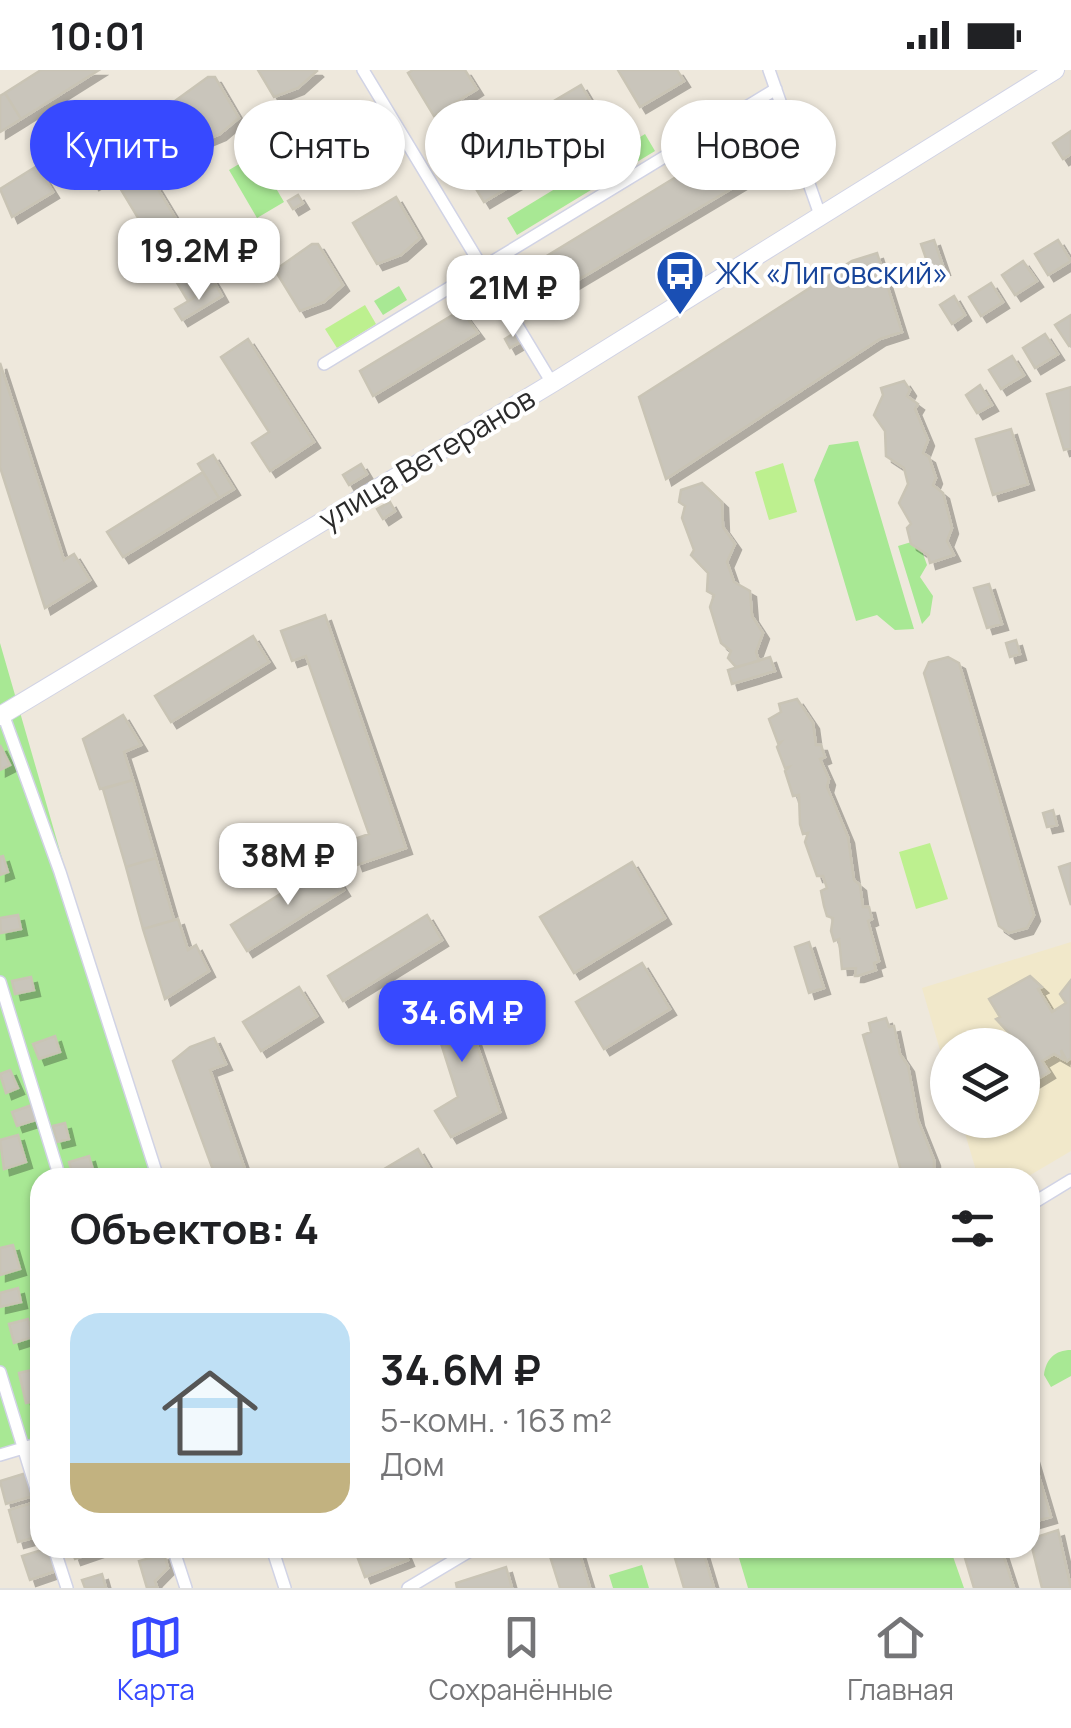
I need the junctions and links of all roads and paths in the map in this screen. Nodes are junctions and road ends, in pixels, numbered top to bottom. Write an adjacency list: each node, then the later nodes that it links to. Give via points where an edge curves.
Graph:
1 (363, 70): 7 (street)
2 (770, 70): 5 (street)
3 (1044, 70): 6 (street, улица Ветеранов)
4 (1055, 70): 10 (street, улица Ветеранов, via 554,382)
5 (776, 90): 6 (street); 7 (street)
6 (819, 212): 9 (street, улица Ветеранов)
7 (483, 269): 8 (street); 9 (street)
8 (324, 364)
9 (549, 378): 10 (street, улица Ветеранов)
10 (1, 714): 13 (street, via 60,872)
11 (0, 982): 12 (street)
12 (57, 1168)
13 (155, 1168)
14 (1071, 1180): 15 (street)
15 (1040, 1200)
16 (0, 1372): 18 (street)
17 (30, 1446): 18 (street)
18 (23, 1448): 19 (street); 20 (street)
19 (0, 1455)
20 (30, 1470)
21 (57, 1558): 25 (street)
22 (177, 1558): 26 (street)
23 (275, 1558): 27 (street)
24 (458, 1558): 28 (street)
25 (67, 1588)
26 (186, 1588)
27 (285, 1588)
28 (408, 1588)

